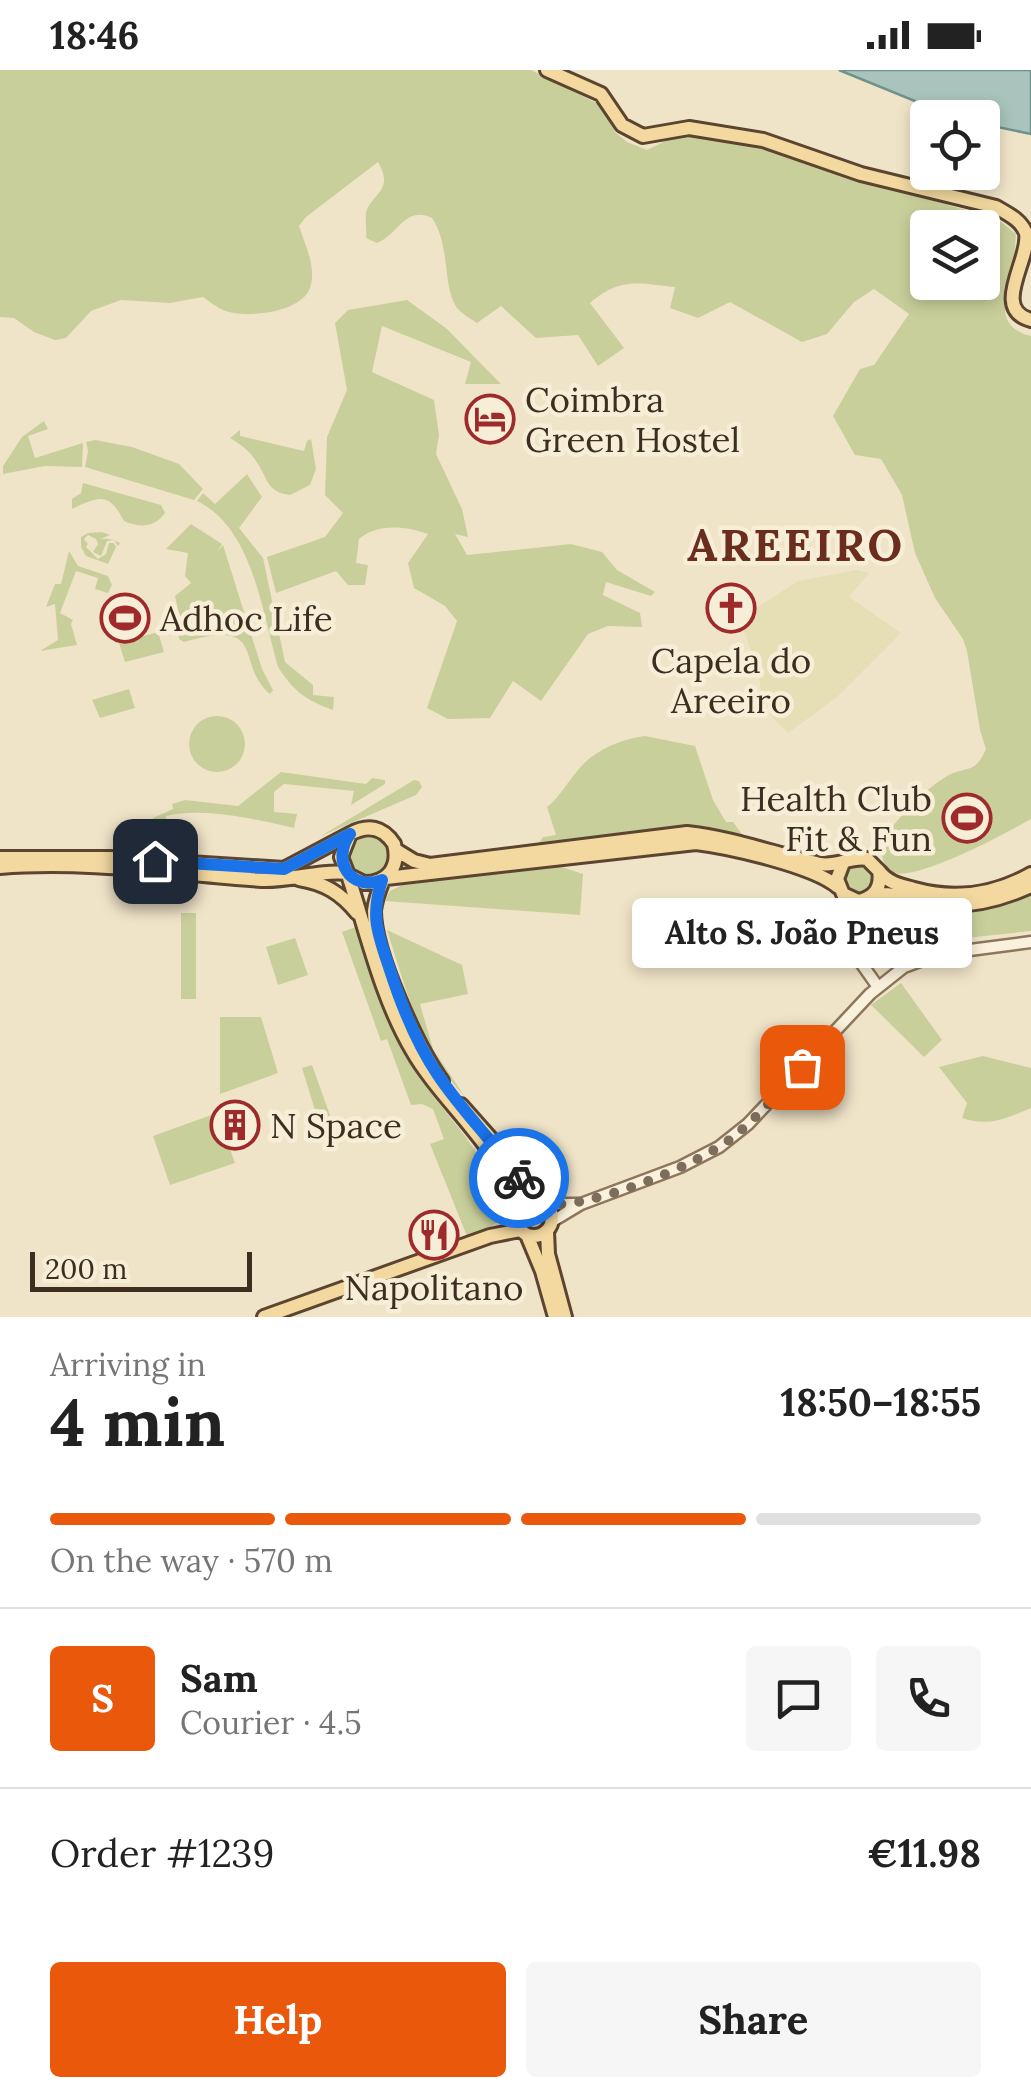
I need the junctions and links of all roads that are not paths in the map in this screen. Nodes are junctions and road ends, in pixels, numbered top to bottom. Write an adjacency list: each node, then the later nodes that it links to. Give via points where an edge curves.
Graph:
1 (547, 70): 2 (main road, via 601,94 622,125 643,136 682,128 763,140 861,174 996,207 1026,233 1013,296 1016,311)
2 (1031, 320)
3 (350, 834): 4 (main road, via 375,828); 5 (main road, via 284,869); 9 (main road, via 341,849)
4 (396, 850): 6 (main road, via 430,865 687,833 824,865); 12 (main road)
5 (0, 858)
6 (843, 863): 8 (main road, via 867,859); 14 (main road)
7 (0, 868): 11 (main road)
8 (879, 871): 10 (main road, via 894,884 955,895 998,889); 15 (main road)
9 (347, 874): 11 (main road); 12 (main road, via 364,884); 17 (main road)
10 (1031, 874)
11 (293, 878): 17 (main road, via 342,896)
12 (384, 879): 14 (main road, via 696,844 822,874); 20 (main road, via 375,920 415,1035 440,1078)
13 (1031, 886): 15 (main road, via 970,905 891,893)
14 (840, 891): 15 (main road, via 858,901); 16 (street)
15 (870, 897): 16 (street)
16 (846, 924): 19 (street, via 847,943)
17 (366, 928): 22 (main road, via 402,1033 503,1172)
18 (1031, 942): 19 (street, via 939,954 904,967)
19 (878, 987): 21 (street, via 730,1139 692,1162)
20 (541, 1202): 21 (street); 22 (main road, via 526,1202); 23 (main road, via 550,1212)
21 (581, 1204): 23 (street)
22 (517, 1213): 24 (main road); 25 (main road)
23 (549, 1226): 24 (main road, via 538,1236); 28 (main road, via 548,1254)
24 (524, 1233): 25 (main road); 27 (main road)
25 (490, 1236): 26 (main road)
26 (264, 1317)
27 (555, 1317)
28 (565, 1317)

